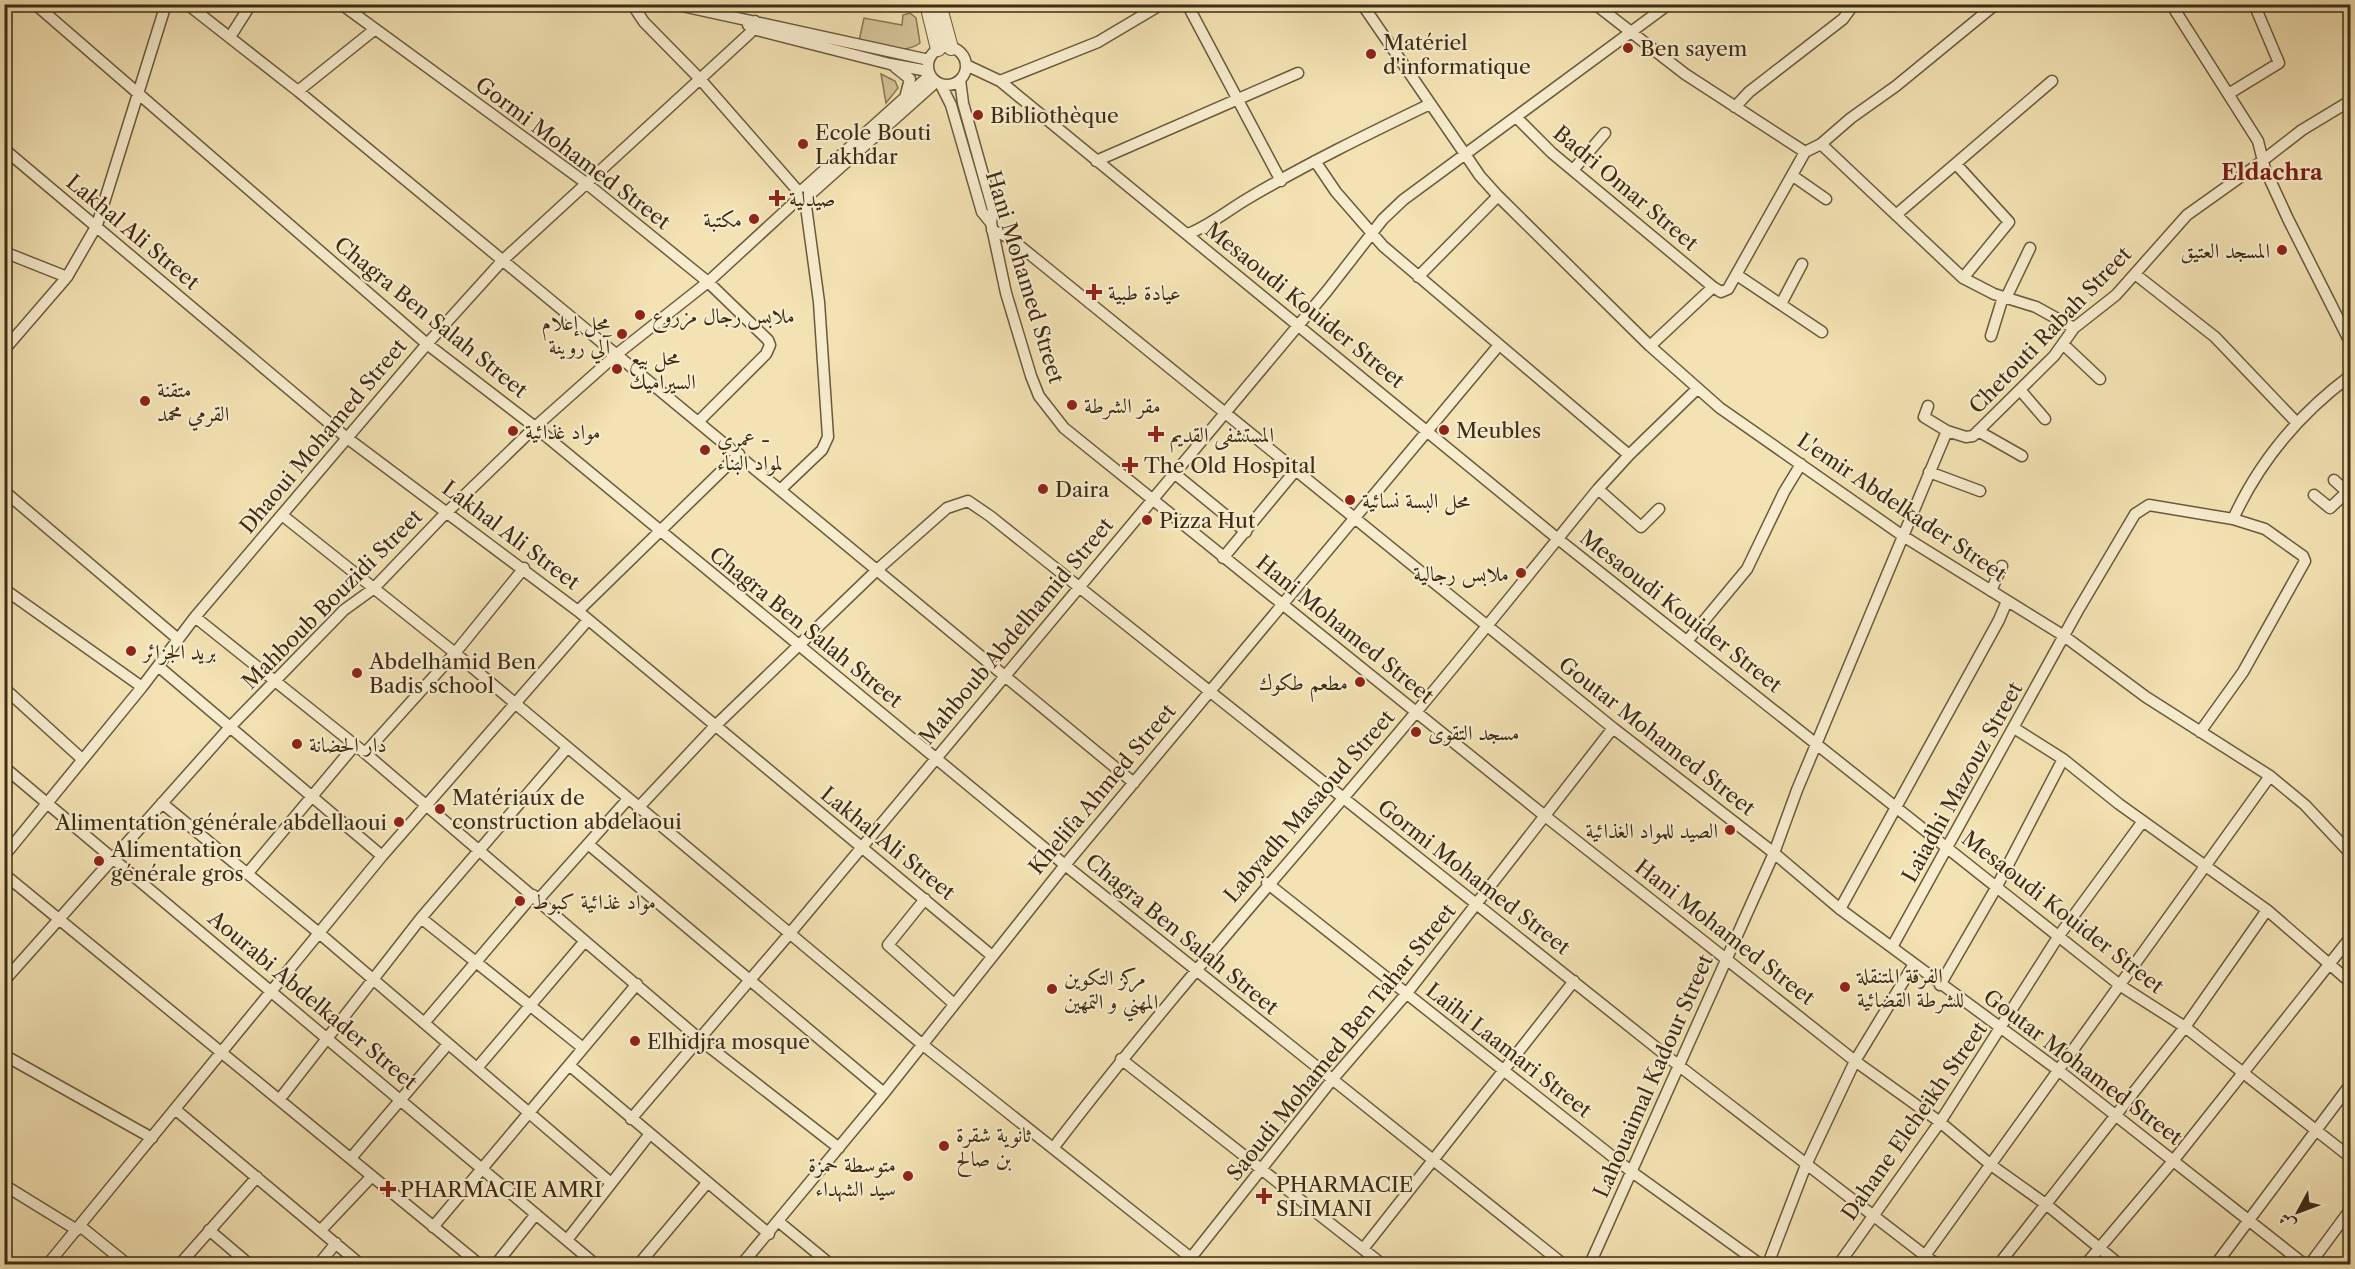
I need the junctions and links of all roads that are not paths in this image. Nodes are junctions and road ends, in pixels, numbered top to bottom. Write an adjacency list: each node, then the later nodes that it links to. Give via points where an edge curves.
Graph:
1 (35, 4): 35 (street, Chagra Ben Salah Street)
2 (166, 4): 35 (street)
3 (187, 4): 24 (street)
4 (251, 4): 24 (street)
5 (341, 4): 22 (street, Gormi Mohamed Street)
6 (632, 4): 29 (street, via 644,22)
7 (673, 4): 20 (street)
8 (729, 4): 20 (street)
9 (927, 4): 27 (street, Hani Mohamed Street)
10 (939, 4): 27 (street)
11 (1162, 4): 31 (street, via 1098,42)
12 (1187, 4): 36 (street)
13 (1362, 4): 39 (street)
14 (1595, 4): 23 (street)
15 (1669, 4): 23 (street, Mahboub Abdelhamid Street)
16 (1854, 4): 40 (street, via 1843,19)
17 (1996, 4): 43 (street)
18 (2171, 4): 34 (street)
19 (2254, 4): 34 (street, via 2279,59 2277,67)
20 (726, 17): 21 (street)
21 (754, 25): 25 (street); 27 (street); 29 (street, Dhaoui Mohamed Street)
22 (374, 30): 33 (street); 54 (street, Gormi Mohamed Street)
23 (1629, 34): 40 (street); 41 (street, Mahboub Abdelhamid Street)
24 (230, 37): 33 (street)
25 (890, 64): 27 (street); 38 (street, via 910,79)
26 (966, 65): 27 (street, via 962,56); 30 (street); 31 (street, Mesaoudi Kouider Street)
27 (936, 67): 30 (street, via 954,84); 38 (street); 56 (street); 60 (street, Hani Mohamed Street, via 982,212)
28 (1298, 73): 36 (street)
29 (700, 79): 54 (street, Dhaoui Mohamed Street); 56 (street)
30 (960, 80): 60 (street, via 993,210)
31 (1000, 81): 47 (street, Mesaoudi Kouider Street)
32 (2052, 81): 50 (street)
33 (298, 91): 65 (street)
34 (2230, 93): 48 (street, via 2258,141)
35 (138, 95): 59 (street); 81 (street, Chagra Ben Salah Street)
36 (1237, 99): 47 (street); 53 (street)
37 (2350, 100): 48 (street, Chetouti Rabah Street)
38 (904, 101): 56 (street)
39 (1430, 104): 46 (street, L'emir Abdelkader Street); 49 (street)
40 (1735, 107): 45 (street)
41 (1516, 117): 46 (street, Mahboub Abdelhamid Street); 51 (street, Badri Omar Street)
42 (1605, 133): 51 (street)
43 (1821, 144): 45 (street); 58 (street)
44 (4, 149): 59 (street, Lakhal Ali Street)
45 (1805, 152): 52 (street)
46 (1466, 154): 55 (street, L'emir Abdelkader Street); 62 (street, Mahboub Abdelhamid Street, via 1391,210)
47 (1096, 160): 61 (street, Mesaoudi Kouider Street)
48 (2263, 160): 67 (street, Chetouti Rabah Street, via 2187,216); 80 (street)
49 (1315, 161): 53 (street); 62 (street)
50 (1956, 164): 58 (street); 71 (street, via 2009,222)
51 (1573, 170): 73 (street, Badri Omar Street)
52 (1793, 177): 57 (street); 68 (street)
53 (1281, 181): 61 (street)
54 (586, 183): 65 (street, Dhaoui Mohamed Street); 72 (street, Gormi Mohamed Street)
55 (1497, 196): 70 (street); 84 (street, L'emir Abdelkader Street)
56 (800, 197): 72 (street, Mahboub Bouzidi Street); 111 (street, via 819,302 828,437 822,450)
57 (1826, 199)
58 (1897, 214): 71 (street)
59 (96, 225): 69 (street); 100 (street, Lakhal Ali Street)
60 (991, 227): 92 (street, Goutar Mohamed Street, via 1010,238); 115 (street, Hani Mohamed Street, via 1023,356 1038,396 1071,434)
61 (1188, 234): 76 (street, Mesaoudi Kouider Street)
62 (1372, 234): 70 (street); 76 (street, Mahboub Abdelhamid Street)
63 (2030, 248): 74 (street)
64 (4, 252): 69 (street)
65 (502, 261): 81 (street, Dhaoui Mohamed Street); 86 (street)
66 (1803, 264): 75 (street)
67 (2135, 274): 77 (street, Chetouti Rabah Street, via 2103,307); 95 (street, via 2215,337)
68 (1737, 275): 73 (street, via 1724,291); 75 (street)
69 (67, 277): 85 (street)
70 (1418, 277): 82 (street)
71 (1963, 278): 74 (street)
72 (708, 282): 86 (street, Mahboub Bouzidi Street); 94 (street, Gormi Mohamed Street, via 770,345 766,354)
73 (1713, 287): 84 (street)
74 (2004, 298): 77 (street, via 2036,307); 79 (street)
75 (1781, 304): 78 (street)
76 (1298, 324): 92 (street, Mahboub Abdelhamid Street); 97 (street, Mesaoudi Kouider Street)
77 (2074, 328): 83 (street, Chetouti Rabah Street)
78 (1822, 332)
79 (1991, 336)
80 (2350, 342)
81 (428, 344): 96 (street, Chagra Ben Salah Street); 100 (street, Dhaoui Mohamed Street)
82 (1499, 345): 97 (street, Khelifa Ahmed Street); 102 (street)
83 (2064, 345): 88 (street); 90 (street, Chetouti Rabah Street)
84 (1650, 346): 89 (street, L'emir Abdelkader Street)
85 (4, 350)
86 (617, 354): 94 (street); 96 (street, Mahboub Bouzidi Street)
87 (2350, 376): 95 (street)
88 (2100, 379)
89 (1697, 389): 102 (street, Labyadh Masaoud Street); 104 (street, L'emir Abdelkader Street)
90 (2021, 391): 93 (street); 99 (street, Chetouti Rabah Street)
91 (1928, 406): 98 (street, via 1924,417)
92 (1225, 413): 105 (street, Goutar Mohamed Street); 107 (street, Mahboub Abdelhamid Street)
93 (2044, 419)
94 (699, 421): 101 (street)
95 (2296, 422): 120 (street, via 2251,483)
96 (535, 427): 117 (street, Mahboub Bouzidi Street); 121 (street, Chagra Ben Salah Street)
97 (1426, 429): 119 (street, Khelifa Ahmed Street); 124 (street, Mesaoudi Kouider Street)
98 (1947, 431): 99 (street, Chetouti Rabah Street, via 1971,437); 106 (street)
99 (1978, 431): 103 (street)
100 (347, 438): 117 (street, Lakhal Ali Street); 118 (street, Dhaoui Mohamed Street)
101 (739, 454): 111 (street); 121 (street)
102 (1629, 455): 109 (street, Labyadh Masaoud Street)
103 (2022, 456)
104 (1801, 464): 123 (street, L'emir Abdelkader Street); 141 (street, via 1747,569)
105 (1295, 471): 119 (street, Goutar Mohamed Street); 122 (street)
106 (1929, 472): 112 (street); 123 (street)
107 (1174, 473): 115 (street, Mahboub Abdelhamid Street); 122 (street)
108 (2334, 480): 113 (street)
109 (1598, 489): 116 (street, via 1641,527); 124 (street, Labyadh Masaoud Street)
110 (4, 490): 140 (street)
111 (780, 490): 128 (street)
112 (1980, 490)
113 (2349, 490): 114 (street, via 2330,508)
114 (2314, 495)
115 (1151, 499): 125 (street, Hani Mohamed Street); 129 (street, Mahboub Abdelhamid Street)
116 (1659, 509)
117 (448, 511): 127 (street, Lakhal Ali Street); 131 (street, Mahboub Bouzidi Street)
118 (282, 515): 131 (street); 136 (street, Dhaoui Mohamed Street)
119 (1355, 518): 134 (street, Khelifa Ahmed Street); 138 (street, Goutar Mohamed Street)
120 (2233, 519): 139 (street, Laiadhi Mazouz Street, via 2149,505 2140,508); 156 (street, via 2265,529 2305,561 2243,672)
121 (660, 531): 135 (street); 142 (street, Chagra Ben Salah Street)
122 (1246, 531): 125 (street)
123 (1903, 536): 132 (street, L'emir Abdelkader Street); 157 (street, Lahouaimal Kadour Street)
124 (1557, 539): 138 (street, Labyadh Masaoud Street); 141 (street, Mesaoudi Kouider Street)
125 (1223, 558): 134 (street, Hani Mohamed Street)
126 (2002, 566): 132 (street)
127 (524, 568): 135 (street, Lakhal Ali Street); 143 (street)
128 (878, 569): 129 (street, Gormi Mohamed Street, via 955,503 968,501); 142 (street, Gormi Mohamed Street); 145 (street)
129 (1078, 587): 145 (street, Mahboub Abdelhamid Street); 149 (street, Gormi Mohamed Street)
130 (4, 589): 147 (street)
131 (373, 589): 143 (street); 146 (street, Mahboub Bouzidi Street, via 344,610)
132 (1990, 591): 133 (street, L'emir Abdelkader Street)
133 (2007, 600): 139 (street, L'emir Abdelkader Street); 174 (street)
134 (1282, 607): 149 (street, Khelifa Ahmed Street); 151 (street, Hani Mohamed Street)
135 (578, 611): 137 (street, Lakhal Ali Street)
136 (195, 617): 140 (street, Dhaoui Mohamed Street); 146 (street)
137 (588, 620): 150 (street); 153 (street, Lakhal Ali Street)
138 (1488, 624): 151 (street, Labyadh Masaoud Street); 154 (street, Goutar Mohamed Street)
139 (2064, 636): 155 (street, Laiadhi Mazouz Street); 156 (street, L'emir Abdelkader Street)
140 (178, 639): 144 (street, Dhaoui Mohamed Street)
141 (1688, 640): 157 (street, Mesaoudi Kouider Street)
142 (796, 646): 153 (street, Gormi Mohamed Street); 161 (street, Chagra Ben Salah Street)
143 (455, 653): 150 (street); 160 (street)
144 (158, 666): 147 (street, Dhaoui Mohamed Street); 152 (street)
145 (1005, 675): 161 (street, Mahboub Abdelhamid Street); 166 (street)
146 (276, 681): 152 (street, Mahboub Bouzidi Street); 158 (street)
147 (142, 687): 162 (street, Dhaoui Mohamed Street)
148 (4, 688): 162 (street)
149 (1208, 691): 166 (street, Khelifa Ahmed Street); 168 (street, Gormi Mohamed Street)
150 (516, 705): 159 (street); 172 (street)
151 (1416, 712): 168 (street, Labyadh Masaoud Street); 175 (street, Hani Mohamed Street)
152 (230, 727): 167 (street); 171 (street, Mahboub Bouzidi Street)
153 (714, 727): 173 (street, Gormi Mohamed Street); 178 (street, Lakhal Ali Street)
154 (1613, 728): 175 (street, Saoudi Mohamed Ben Tahar Street); 181 (street, Goutar Mohamed Street)
155 (2014, 728): 163 (street); 179 (street, Laiadhi Mazouz Street)
156 (2200, 732): 165 (street, L'emir Abdelkader Street)
157 (1817, 743): 174 (street, Mesaoudi Kouider Street); 181 (street, Lahouaimal Kadour Street)
158 (355, 745): 160 (street); 167 (street)
159 (567, 748): 169 (street); 180 (street)
160 (366, 753): 172 (street)
161 (936, 758): 178 (street, Mahboub Abdelhamid Street); 186 (street, Chagra Ben Salah Street)
162 (82, 759): 170 (street, Dhaoui Mohamed Street)
163 (2062, 759): 176 (street); 191 (street)
164 (4, 767): 170 (street, Aourabi Abdelkader Street)
165 (2270, 776): 182 (street, L'emir Abdelkader Street); 187 (street)
166 (1134, 783): 186 (street, Khelifa Ahmed Street)
167 (312, 796): 184 (street); 189 (street)
168 (1342, 797): 190 (street, Labyadh Masaoud Street); 194 (street, Gormi Mohamed Street)
169 (628, 799): 173 (street); 177 (street)
170 (47, 803): 183 (street, Dhaoui Mohamed Street); 185 (street, Aourabi Abdelkader Street)
171 (162, 803): 185 (street, Mahboub Bouzidi Street); 189 (street)
172 (425, 806): 180 (street); 184 (street)
173 (638, 808): 199 (street)
174 (1897, 808): 179 (street, Mesaoudi Kouider Street); 195 (street)
175 (1545, 816): 194 (street, Saoudi Mohamed Ben Tahar Street); 206 (street, Hani Mohamed Street)
176 (2143, 821): 187 (street); 201 (street, Dahane Elcheikh Street)
177 (588, 844): 192 (street); 213 (street)
178 (861, 846): 193 (street, Lakhal Ali Street); 199 (street, Mahboub Abdelhamid Street)
179 (1947, 848): 191 (street, Mesaoudi Kouider Street); 204 (street, Laiadhi Mazouz Street)
180 (478, 850): 192 (street); 198 (street)
181 (1774, 853): 195 (street, Goutar Mohamed Street); 206 (street, Lahouaimal Kadour Street)
182 (2350, 853)
183 (4, 856)
184 (382, 856): 200 (street)
185 (114, 858): 197 (street, Mahboub Bouzidi Street); 219 (street, Aourabi Abdelkader Street)
186 (1065, 865): 205 (street, Khelifa Ahmed Street); 210 (street, Chagra Ben Salah Street)
187 (2205, 867): 196 (street); 218 (street)
188 (4, 874): 197 (street)
189 (247, 874): 200 (street)
190 (1268, 883): 210 (street, Labyadh Masaoud Street); 220 (street, Laihi Laamari Street)
191 (1996, 888): 201 (street, Mesaoudi Kouider Street); 217 (street)
192 (536, 898): 203 (street); 207 (street)
193 (926, 899): 205 (street, Lakhal Ali Street); 221 (street, via 888,945)
194 (1476, 903): 214 (street, Gormi Mohamed Street); 220 (street, Saoudi Mohamed Ben Tahar Street)
195 (1840, 909): 204 (street, Goutar Mohamed Street)
196 (2266, 910): 209 (street); 225 (street)
197 (59, 918): 212 (street, Mahboub Bouzidi Street); 231 (street)
198 (421, 918): 207 (street); 211 (street)
199 (791, 932): 213 (street, Mahboub Abdelhamid Street); 229 (street)
200 (318, 933): 211 (street); 219 (street)
201 (2058, 937): 218 (street, Mesaoudi Kouider Street); 224 (street, Dahane Elcheikh Street)
202 (2350, 938): 209 (street)
203 (585, 941): 216 (street); 222 (street)
204 (1892, 947): 208 (street, Goutar Mohamed Street)
205 (992, 955): 221 (street, Khelifa Ahmed Street)
206 (1726, 960): 234 (street, Hani Mohamed Street); 236 (street, Lahouaimal Kadour Street)
207 (476, 963): 222 (street); 223 (street)
208 (1914, 964): 217 (street, Goutar Mohamed Street); 234 (street)
209 (2330, 964): 215 (street); 240 (street)
210 (1196, 968): 233 (street, Labyadh Masaoud Street); 241 (street, Chagra Ben Salah Street)
211 (374, 980): 223 (street); 226 (street)
212 (4, 981)
213 (749, 981): 227 (street, Mahboub Abdelhamid Street); 243 (street)
214 (1574, 981): 236 (street, Gormi Mohamed Street); 239 (street)
215 (2350, 982)
216 (637, 984): 227 (street); 230 (street)
217 (1940, 985): 224 (street, Goutar Mohamed Street)
218 (2121, 987): 225 (street, Mesaoudi Kouider Street); 238 (street)
219 (270, 990): 226 (street, Aourabi Abdelkader Street); 231 (street)
220 (1407, 993): 239 (street, Laihi Laamari Street); 241 (street, Saoudi Mohamed Ben Tahar Street)
221 (954, 1004): 229 (street, Khelifa Ahmed Street)
222 (531, 1005): 230 (street); 237 (street)
223 (424, 1023): 228 (street)
224 (2003, 1027): 238 (street, Goutar Mohamed Street); 250 (street, Dahane Elcheikh Street)
225 (2185, 1027): 240 (street, Mesaoudi Kouider Street); 248 (street)
226 (330, 1038): 244 (street); 245 (street, Aourabi Abdelkader Street)
227 (699, 1038): 249 (street, Mahboub Abdelhamid Street); 255 (street)
228 (448, 1044): 237 (street); 245 (street)
229 (923, 1045): 243 (street, Khelifa Ahmed Street); 254 (street)
230 (583, 1048): 235 (street)
231 (220, 1051): 244 (street); 246 (street)
232 (4, 1055): 253 (street)
233 (1121, 1059): 254 (street, Labyadh Masaoud Street); 263 (street)
234 (1855, 1061): 250 (street, Hani Mohamed Street); 260 (street)
235 (569, 1065): 247 (street); 249 (street)
236 (1678, 1065): 260 (street, Gormi Mohamed Street); 264 (street, Lahouaimal Kadour Street)
237 (477, 1068): 247 (street)
238 (2058, 1070): 248 (street, Goutar Mohamed Street); 261 (street)
239 (1503, 1071): 258 (street); 264 (street, Laihi Laamari Street)
240 (2242, 1073): 251 (street, Mesaoudi Kouider Street); 259 (street)
241 (1331, 1081): 258 (street, Chagra Ben Salah Street); 263 (street, Saoudi Mohamed Ben Tahar Street)
242 (2350, 1085): 251 (street)
243 (884, 1093): 255 (street, Khelifa Ahmed Street)
244 (279, 1100): 257 (street)
245 (400, 1100): 257 (street); 262 (street, Aourabi Abdelkader Street)
246 (176, 1110): 253 (street); 266 (street)
247 (528, 1112): 262 (street); 267 (street)
248 (2116, 1117): 259 (street, Goutar Mohamed Street); 270 (street)
249 (631, 1119): 252 (street)
250 (1940, 1122): 261 (street, Hani Mohamed Street); 273 (street, Dahane Elcheikh Street)
251 (2316, 1131): 256 (street, Mesaoudi Kouider Street); 275 (street)
252 (649, 1135): 267 (street); 268 (street)
253 (152, 1138): 277 (street)
254 (1054, 1147): 286 (street)
255 (839, 1148): 274 (street, Khelifa Ahmed Street)
256 (2350, 1156)
257 (351, 1158): 265 (street)
258 (1431, 1161): 283 (street); 300 (street, Chagra Ben Salah Street)
259 (2173, 1161): 275 (street, Goutar Mohamed Street); 284 (street)
260 (1806, 1165): 273 (street, Gormi Mohamed Street); 303 (street)
261 (1991, 1165): 270 (street, Hani Mohamed Street); 285 (street)
262 (481, 1168): 272 (street, Aourabi Abdelkader Street); 276 (street)
263 (1262, 1171): 283 (street); 286 (street, Saoudi Mohamed Ben Tahar Street)
264 (1632, 1172): 301 (street, Lahouaimal Kadour Street); 302 (street, Laihi Laamari Street)
265 (372, 1176): 276 (street); 279 (street)
266 (257, 1177): 278 (street); 279 (street)
267 (611, 1183): 281 (street)
268 (707, 1183): 280 (street); 296 (street)
269 (4, 1185): 277 (street)
270 (2046, 1205): 284 (street, Hani Mohamed Street); 306 (street)
271 (2350, 1210): 311 (street)
272 (536, 1214): 281 (street, Aourabi Abdelkader Street); 294 (street)
273 (1873, 1215): 285 (street, Gormi Mohamed Street); 304 (street, Dahane Elcheikh Street)
274 (778, 1222): 280 (street, Khelifa Ahmed Street); 298 (street)
275 (2249, 1222): 309 (street); 310 (street, Goutar Mohamed Street)
276 (433, 1227): 293 (street)
277 (78, 1228): 287 (street); 288 (street)
278 (209, 1230): 289 (street); 290 (street)
279 (321, 1230): 282 (street)
280 (769, 1234): 297 (street, Khelifa Ahmed Street)
281 (567, 1240): 295 (street, Aourabi Abdelkader Street)
282 (336, 1243): 291 (street); 292 (street)
283 (1363, 1249): 299 (street)
284 (2099, 1250): 307 (street); 308 (street, Hani Mohamed Street)
285 (1923, 1260): 305 (street, Gormi Mohamed Street)
286 (1188, 1261)
287 (48, 1264)
288 (127, 1264)
289 (180, 1264)
290 (249, 1264)
291 (319, 1264)
292 (360, 1264)
293 (479, 1264)
294 (496, 1264)
295 (595, 1264)
296 (639, 1264)
297 (742, 1264)
298 (830, 1264)
299 (1382, 1264)
300 (1563, 1264)
301 (1590, 1264)
302 (1760, 1264)
303 (1768, 1264)
304 (1839, 1264)
305 (1936, 1264)
306 (1999, 1264)
307 (2085, 1264)
308 (2119, 1264)
309 (2216, 1264)
310 (2304, 1264)
311 (2310, 1264)

